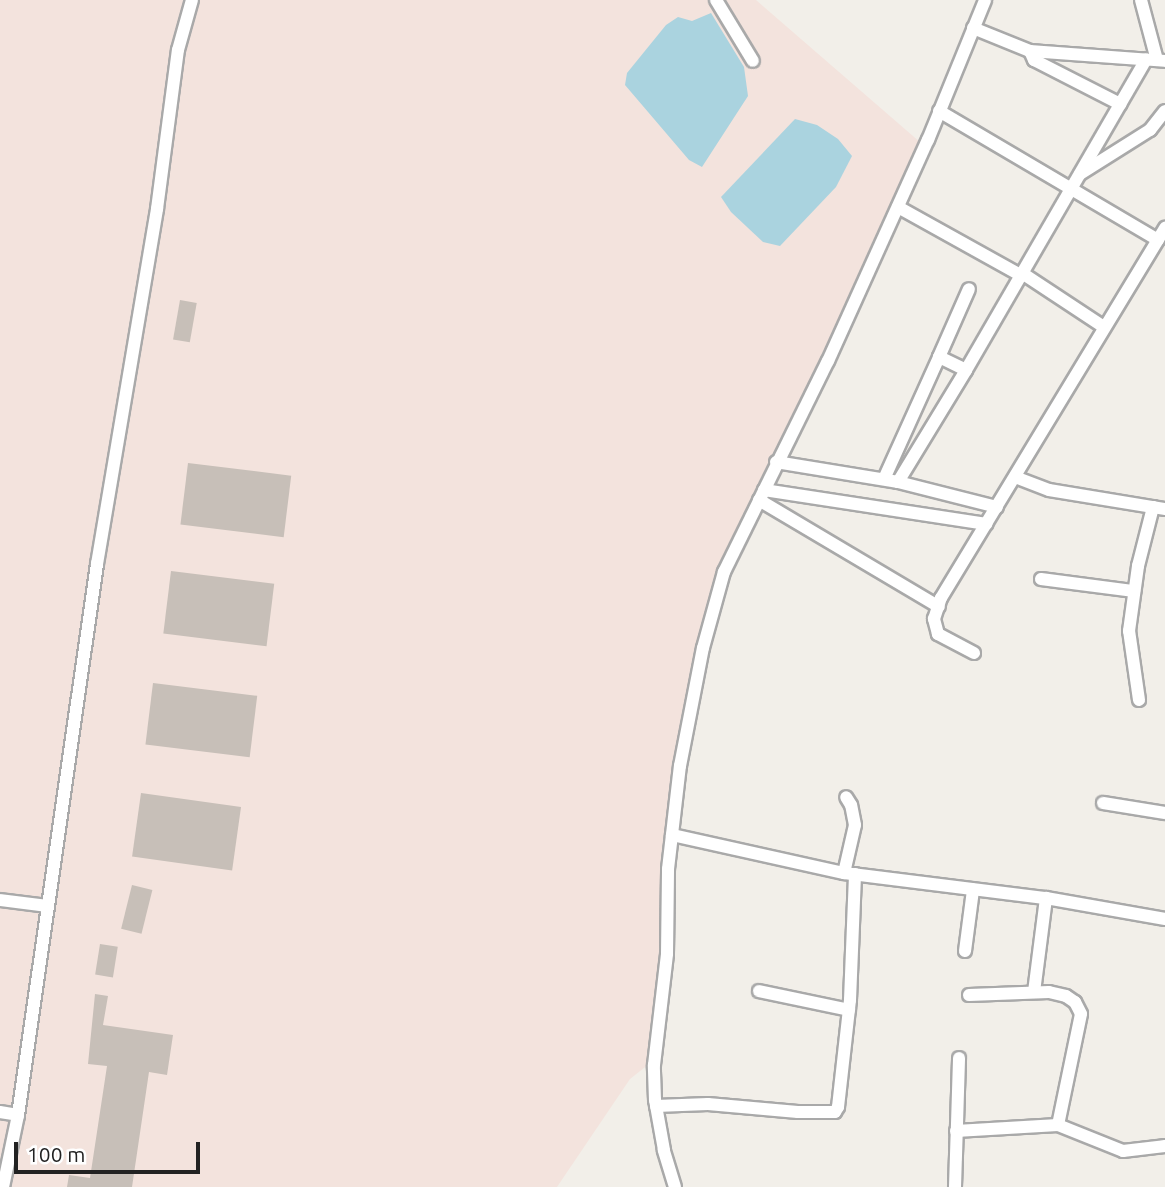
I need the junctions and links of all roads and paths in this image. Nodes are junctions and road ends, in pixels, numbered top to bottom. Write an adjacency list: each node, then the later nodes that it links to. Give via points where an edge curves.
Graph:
1 (192, 0): 43 (street, via 178,50)
2 (716, 0): 8 (street)
3 (985, 0): 5 (street)
4 (1141, 0): 7 (street)
5 (973, 29): 6 (street); 10 (street)
6 (1030, 51): 7 (street); 9 (street, via 1034,60)
7 (1156, 60): 9 (street)
8 (753, 61)
9 (1119, 104): 12 (street)
10 (939, 111): 13 (street); 14 (street)
11 (1165, 111): 12 (street, via 1150,130)
12 (1079, 174): 13 (street)
13 (1071, 188): 16 (street); 17 (street)
14 (898, 207): 17 (street); 22 (street)
15 (1165, 228): 16 (street)
16 (1158, 240): 19 (street)
17 (1021, 274): 19 (street); 21 (street)
18 (969, 289): 20 (street)
19 (1104, 327): 23 (street)
20 (939, 357): 21 (street); 24 (street)
21 (966, 370): 25 (street)
22 (776, 462): 24 (street); 26 (street)
23 (1015, 477): 27 (street); 28 (street, via 1049,490)
24 (884, 479): 25 (street)
25 (898, 481): 27 (street)
26 (762, 495): 29 (street); 32 (street); 38 (street, via 724,572 703,648)
27 (997, 506): 29 (street)
28 (1159, 508): 31 (street)
29 (986, 524): 32 (street)
30 (1041, 579): 31 (street)
31 (1135, 591): 34 (street, via 1129,631)
32 (939, 607): 33 (street, via 934,619 938,634)
33 (974, 653)
34 (1139, 700)
35 (846, 797): 39 (street, via 855,825)
36 (1103, 803): 37 (street)
37 (1165, 813)
38 (672, 835): 39 (street); 51 (street, via 667,954 654,1065)
39 (850, 873): 40 (street); 49 (street)
40 (973, 890): 41 (street); 45 (street)
41 (1046, 898): 44 (street); 47 (street)
42 (0, 900): 43 (street)
43 (48, 906): 53 (street)
44 (1165, 919)
45 (965, 951)
46 (760, 991): 49 (street)
47 (1034, 992): 48 (street); 54 (street, via 1066,996 1081,1013)
48 (969, 995)
49 (849, 1010): 51 (street, via 835,1112 708,1104)
50 (959, 1058): 55 (street)
51 (656, 1106): 58 (street)
52 (0, 1112): 53 (street)
53 (18, 1115): 57 (street)
54 (1058, 1125): 55 (street); 56 (street, via 1123,1150)
55 (956, 1131): 59 (street)
56 (1165, 1146)
57 (3, 1187)
58 (675, 1187)
59 (956, 1187)

